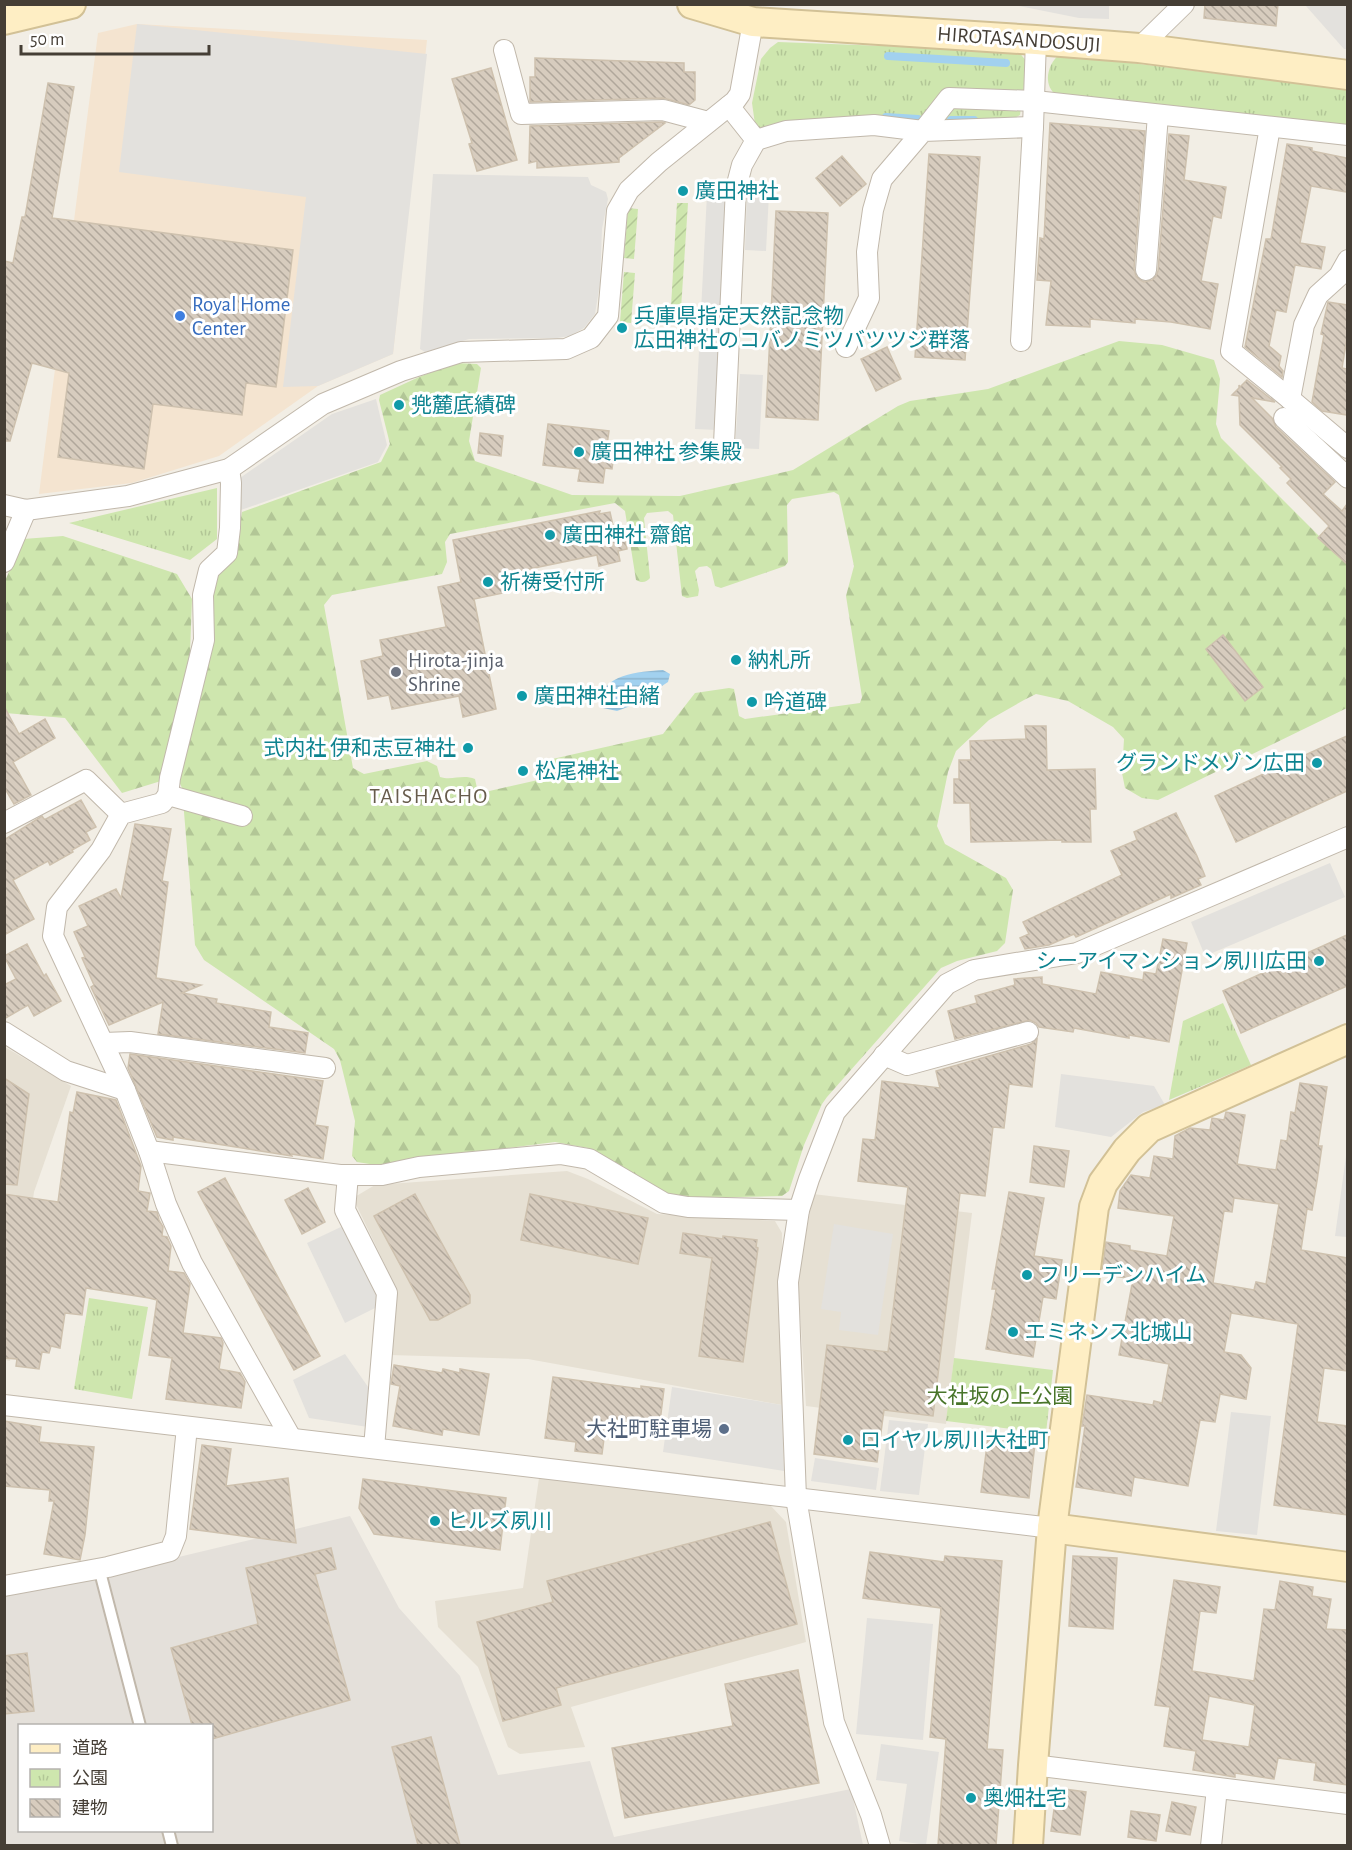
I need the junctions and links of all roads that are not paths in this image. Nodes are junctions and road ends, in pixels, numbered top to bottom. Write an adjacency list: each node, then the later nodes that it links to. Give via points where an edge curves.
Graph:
1 (70, 4): 4 (street)
2 (692, 4): 5 (street, HIROTASANDOSUJI)
3 (1184, 4): 7 (street)
4 (4, 20)
5 (753, 22): 6 (street, HIROTASANDOSUJI); 11 (street, via 740,94)
6 (1036, 40): 7 (street, HIROTASANDOSUJI); 10 (street)
7 (1139, 48): 9 (street, HIROTASANDOSUJI)
8 (504, 50): 13 (street, via 521,114 663,110)
9 (1347, 75)
10 (1035, 100): 12 (street); 14 (street); 16 (street, via 949,98)
11 (729, 106): 13 (street); 18 (street)
12 (1158, 115): 15 (street); 20 (street)
13 (708, 122): 26 (street, via 629,190 617,211 608,316 591,338 566,349 461,352 402,371 324,404)
14 (1033, 127): 16 (street); 21 (street)
15 (1270, 128): 17 (street); 23 (street, via 1231,351)
16 (923, 131): 18 (street, via 874,125 786,131); 22 (street, via 882,178 867,252 869,298)
17 (1347, 135)
18 (756, 140): 24 (street, via 742,165 736,188)
19 (1347, 260): 23 (street, via 1339,276 1318,295 1304,325)
20 (1146, 270)
21 (1021, 341)
22 (846, 346)
23 (1287, 408): 25 (street); 27 (street)
24 (724, 444)
25 (1347, 448)
26 (228, 469): 29 (street, via 128,496); 31 (street, via 231,483 227,553 209,570 203,595 204,640)
27 (1347, 478)
28 (4, 505): 29 (street)
29 (26, 510): 30 (street)
30 (4, 562)
31 (168, 795): 32 (street, via 162,804); 33 (street)
32 (121, 814): 34 (street, via 86,780); 39 (street, via 101,850 57,907 53,936)
33 (242, 816)
34 (4, 823)
35 (1347, 837): 40 (street, via 1077,953 974,969 947,984)
36 (4, 1032): 42 (street, via 66,1071)
37 (1028, 1032): 40 (street, via 907,1065)
38 (1347, 1039): 51 (street, via 1149,1128 1103,1183 1094,1207)
39 (104, 1043): 41 (street, via 130,1042); 42 (street)
40 (884, 1055): 45 (street, via 835,1112)
41 (325, 1068)
42 (125, 1090): 43 (street)
43 (149, 1151): 44 (street); 48 (street, via 166,1204 192,1263)
44 (348, 1175): 45 (street, via 382,1175 419,1167 560,1155 589,1159 664,1203); 49 (street, via 345,1210 387,1293)
45 (799, 1210): 50 (street, via 788,1282)
46 (4, 1405): 47 (street)
47 (187, 1427): 48 (street); 53 (street, via 176,1536 170,1551)
48 (291, 1438): 49 (street)
49 (374, 1448): 50 (street)
50 (796, 1498): 51 (street); 59 (street, via 834,1722)
51 (1052, 1528): 52 (street); 56 (street)
52 (1347, 1567)
53 (99, 1568): 54 (street); 55 (lane)
54 (4, 1586)
55 (140, 1724)
56 (1033, 1765): 57 (street); 60 (street)
57 (1217, 1788): 58 (street); 61 (street)
58 (1347, 1804)
59 (880, 1845)
60 (1028, 1845)
61 (1211, 1845)

